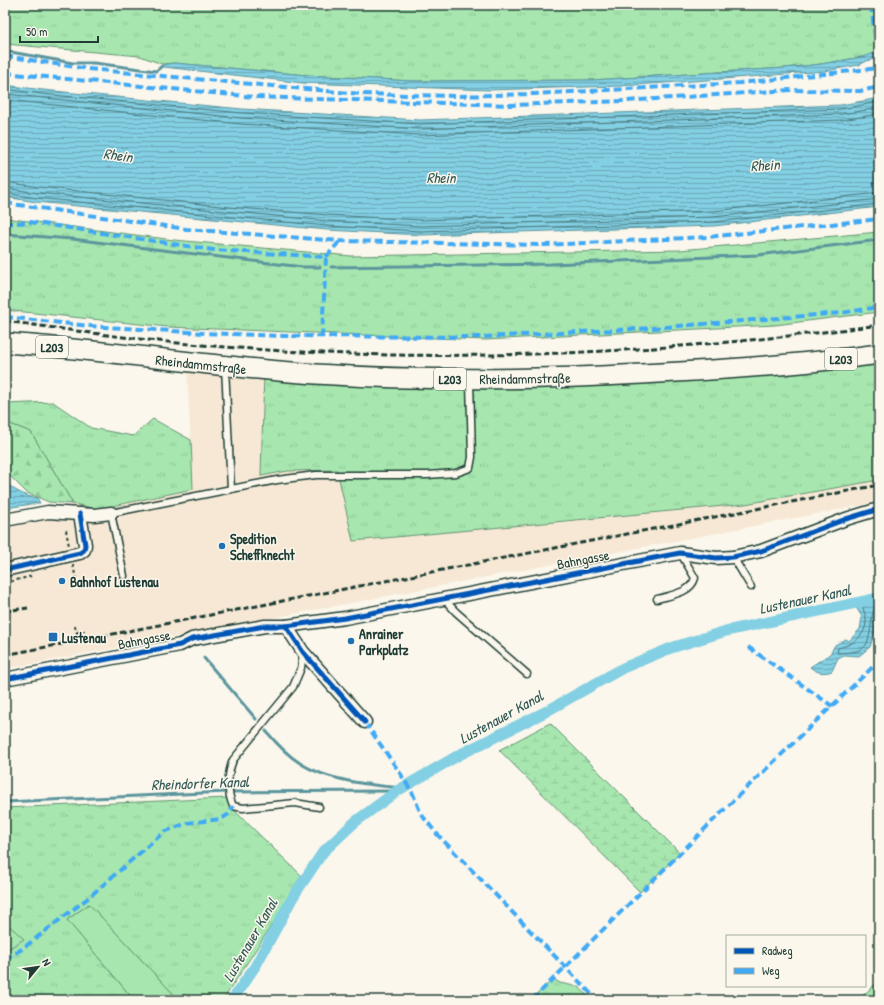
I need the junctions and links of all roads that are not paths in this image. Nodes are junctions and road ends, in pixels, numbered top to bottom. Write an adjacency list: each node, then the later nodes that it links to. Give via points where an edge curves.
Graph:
1 (5, 343): 3 (main road, Rheindammstraße / L203)
2 (879, 354): 4 (main road, Rheindammstraße / L203, via 734,370 561,379)
3 (225, 367): 4 (main road, Rheindammstraße / L203, via 318,374); 5 (lane)
4 (470, 379): 5 (lane, via 470,468 456,473 426,475 316,475)
5 (231, 489): 7 (lane)
6 (879, 509): 11 (street, Bahngasse, via 761,551)
7 (111, 513): 8 (street); 13 (lane)
8 (80, 514): 9 (street, via 48,512); 12 (street, via 86,545 80,553)
9 (5, 520)
10 (680, 553): 11 (street, Bahngasse, via 716,558); 15 (street, Bahngasse); 16 (lane, via 695,578 693,585)
11 (733, 557): 14 (lane)
12 (5, 570)
13 (124, 576)
14 (751, 587)
15 (444, 599): 17 (street, Bahngasse, via 345,618); 19 (lane)
16 (657, 600)
17 (286, 626): 18 (street); 20 (street, Bahngasse, via 265,626 192,639 180,645)
18 (303, 652): 21 (street); 22 (lane, via 301,668 293,687 233,760 229,771 230,799 233,806 242,808 295,804)
19 (527, 674)
20 (5, 679)
21 (365, 722)
22 (319, 807)

